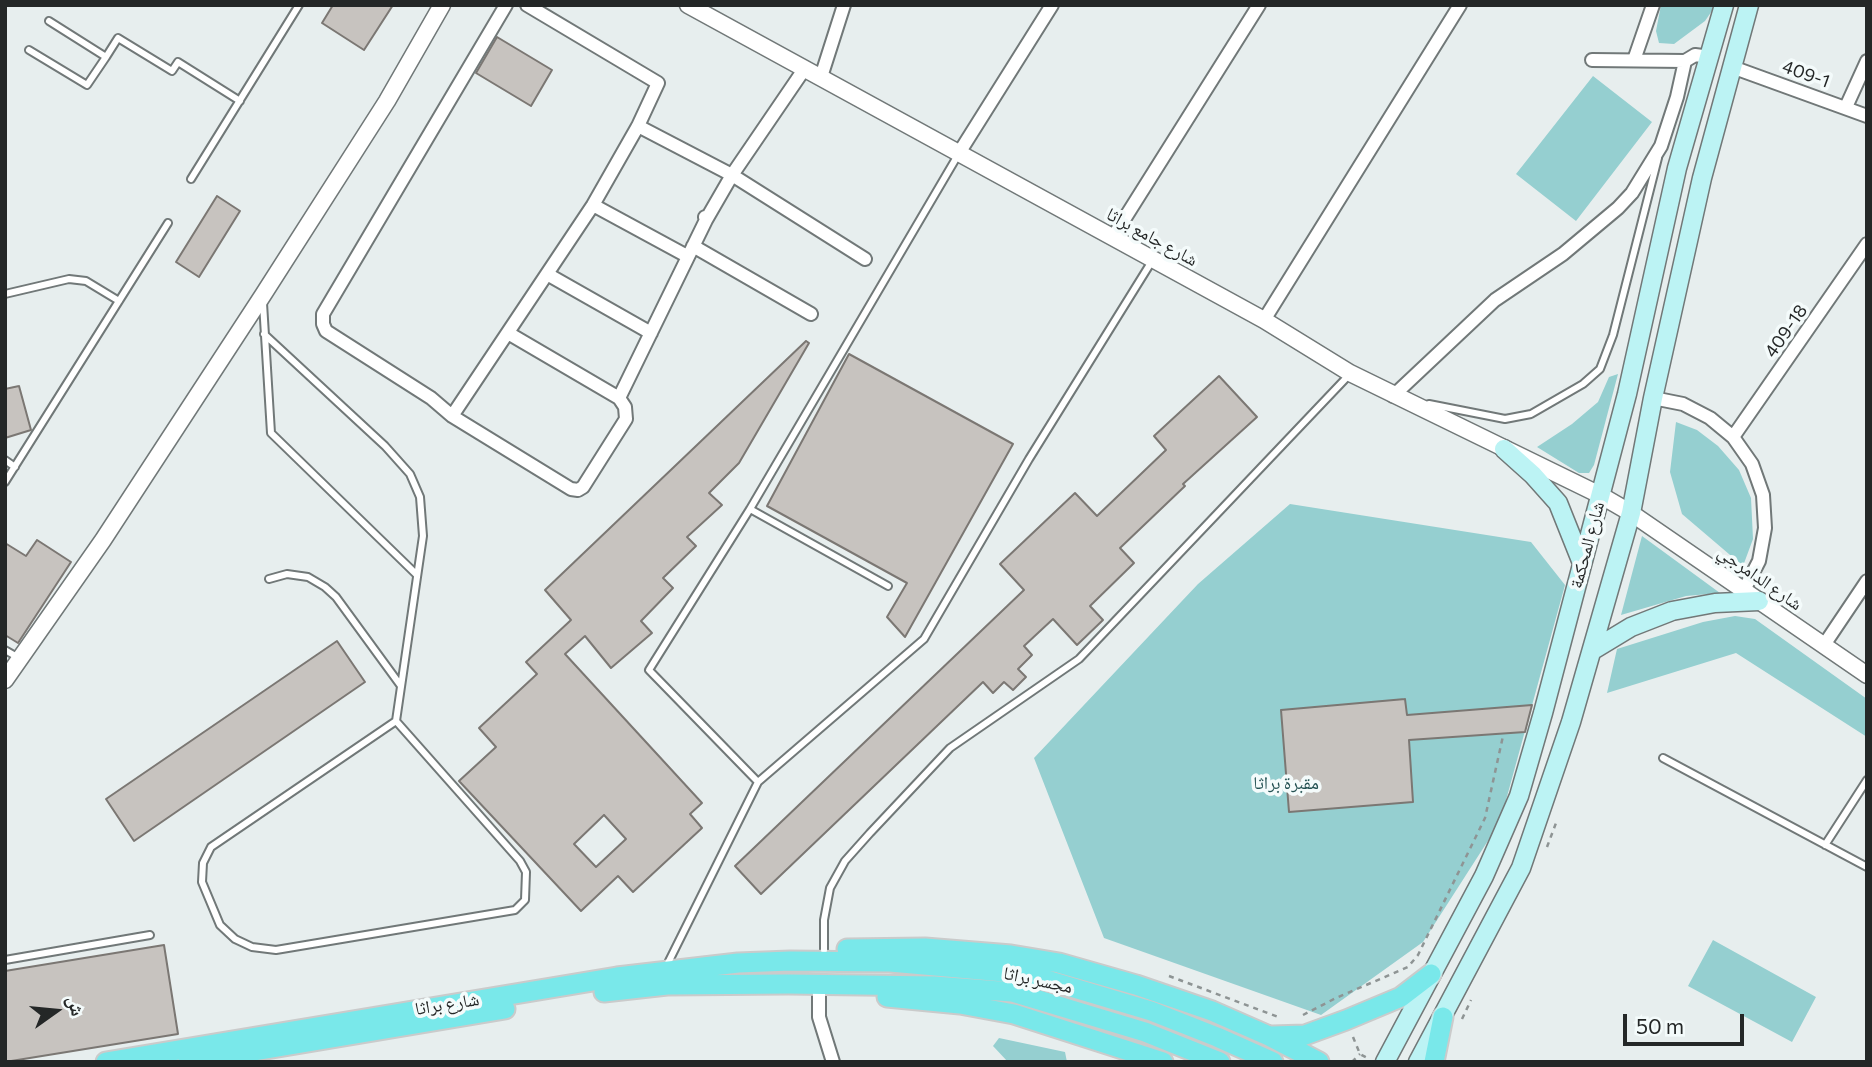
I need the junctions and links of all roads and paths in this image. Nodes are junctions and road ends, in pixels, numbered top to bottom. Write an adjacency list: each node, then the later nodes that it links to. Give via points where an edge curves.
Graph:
1 (299, 5): 24 (lane)
2 (442, 5): 41 (street, via 387,101)
3 (506, 5): 52 (street, via 323,314 326,331)
4 (527, 5): 27 (street, via 658,83)
5 (688, 5): 22 (street, شارع جامع براثا)
6 (844, 5): 23 (street)
7 (1052, 5): 29 (street)
8 (1259, 5): 34 (street)
9 (1460, 5): 44 (street)
10 (1653, 5): 18 (street)
11 (1724, 5): 16 (main road, شارع المحكمة)
12 (1749, 5): 21 (main road, شارع المحكمة)
13 (49, 21): 15 (lane)
14 (29, 50): 15 (lane, via 87,85)
15 (106, 57): 24 (lane, via 117,38 172,71 178,62)
16 (1710, 57): 19 (street, via 1695,55); 58 (main road, شارع المحكمة, via 1677,168)
17 (1592, 60): 18 (street)
18 (1634, 60): 19 (street)
19 (1685, 61): 28 (street)
20 (1867, 61): 25 (street)
21 (1732, 67): 25 (street, 409-1); 51 (main road, شارع المحكمة)
22 (806, 68): 23 (street, شارع جامع براثا); 30 (street)
23 (821, 77): 29 (street, شارع جامع براثا)
24 (240, 101): 31 (lane)
25 (1846, 107): 26 (street, 409-1)
26 (1867, 116)
27 (638, 126): 30 (street); 32 (street)
28 (1661, 146): 49 (street, via 1639,184 1618,208 1563,254 1495,300); 49 (lane, via 1613,335 1600,369 1531,414 1505,419)
29 (959, 153): 34 (street, شارع جامع براثا); 59 (lane)
30 (732, 175): 36 (street); 37 (street)
31 (191, 179)
32 (593, 205): 36 (street); 39 (street)
33 (168, 223): 42 (lane)
34 (1114, 237): 38 (street, شارع جامع براثا)
35 (1867, 244): 53 (street, 409-18)
36 (690, 251): 43 (street); 46 (street)
37 (865, 259)
38 (1152, 261): 44 (street, شارع جامع براثا); 78 (lane, via 924,639)
39 (547, 274): 45 (street); 46 (street)
40 (5, 294): 42 (lane, via 69,279 86,281)
41 (263, 295): 47 (lane); 70 (street)
42 (119, 300): 56 (lane)
43 (811, 314)
44 (1264, 320): 48 (street, شارع جامع براثا)
45 (508, 333): 50 (street); 52 (street)
46 (650, 333): 50 (street)
47 (264, 334): 62 (lane, via 271,433); 62 (lane, via 410,474 424,520)
48 (1350, 373): 49 (street, شارع جامع براثا); 82 (lane, via 1079,659 950,748 870,833 845,861 830,888)
49 (1393, 396): 54 (street, شارع جامع براثا)
50 (619, 398): 52 (street, via 626,419 578,490)
51 (1653, 398): 53 (street, via 1683,404); 60 (main road, شارع المحكمة)
52 (452, 416)
53 (1733, 437): 66 (street, via 1752,464 1763,495 1765,528)
54 (1504, 449): 58 (street, شارع جامع براثا); 61 (main road, via 1558,503)
55 (5, 460): 56 (lane)
56 (15, 467): 57 (lane)
57 (5, 482)
58 (1600, 495): 60 (street, شارع الدامرجي); 61 (main road, شارع المحكمة)
59 (750, 509): 65 (lane); 78 (lane, via 649,670)
60 (1631, 513): 66 (street, شارع الدامرجي); 69 (main road, شارع المحكمة)
61 (1582, 563): 87 (main road, شارع المحكمة, via 1519,796 1484,876)
62 (417, 575): 73 (lane)
63 (269, 579): 73 (lane, via 287,573 325,587)
64 (1867, 581): 67 (street)
65 (888, 586)
66 (1752, 595): 67 (street, شارع الدامرجي); 69 (main road, via 1672,611 1631,627)
67 (1824, 645): 71 (street, شارع الدامرجي)
68 (5, 650): 70 (lane)
69 (1593, 650): 92 (main road, شارع المحكمة, via 1521,868)
70 (21, 659): 72 (street)
71 (1867, 675)
72 (5, 680)
73 (401, 686): 74 (lane)
74 (396, 721): 74 (lane, via 211,847 201,882 220,925 235,939 276,950 515,910 526,900 526,872 520,861)
75 (1503, 736): 94 (path, via 1485,818 1418,955 1408,967)
76 (1663, 758): 79 (lane)
77 (1867, 780): 79 (lane)
78 (758, 782): 86 (lane)
79 (1825, 845): 80 (lane)
80 (1867, 867)
81 (150, 935): 83 (lane)
82 (824, 950): 85 (main road); 95 (main road, via 925,947 1059,962 1212,1011)
83 (5, 960)
84 (790, 961): 85 (main road, شارع براثا); 104 (main road, مجسر براثا, via 891,962 1027,974 1151,1011)
85 (738, 963): 86 (main road, شارع براثا)
86 (664, 971): 99 (main road, شارع براثا)
87 (1431, 974): 95 (main road, via 1401,997 1321,1030 1290,1037); 98 (main road, شارع المحكمة)
88 (1165, 975): 93 (path)
89 (739, 984): 90 (main road, شارع براثا); 91 (main road); 100 (main road, شارع براثا, via 592,993)
90 (788, 984): 103 (main road, مجسر براثا, via 934,986 1020,993 1145,1032)
91 (819, 994): 101 (street, via 819,1017); 102 (main road, via 885,996 1014,1014)
92 (1443, 1017): 108 (main road, شارع المحكمة); 109 (main road)
93 (1287, 1020)
94 (1294, 1020)
95 (1264, 1034): 105 (main road); 106 (main road)
96 (1352, 1035): 97 (path)
97 (1360, 1054): 98 (path); 107 (path)
98 (1378, 1061)
99 (106, 1062)
100 (188, 1062)
101 (833, 1062)
102 (1163, 1062)
103 (1220, 1062)
104 (1273, 1062)
105 (1294, 1062)
106 (1320, 1062)
107 (1353, 1062)
108 (1418, 1062)
109 (1434, 1062)

